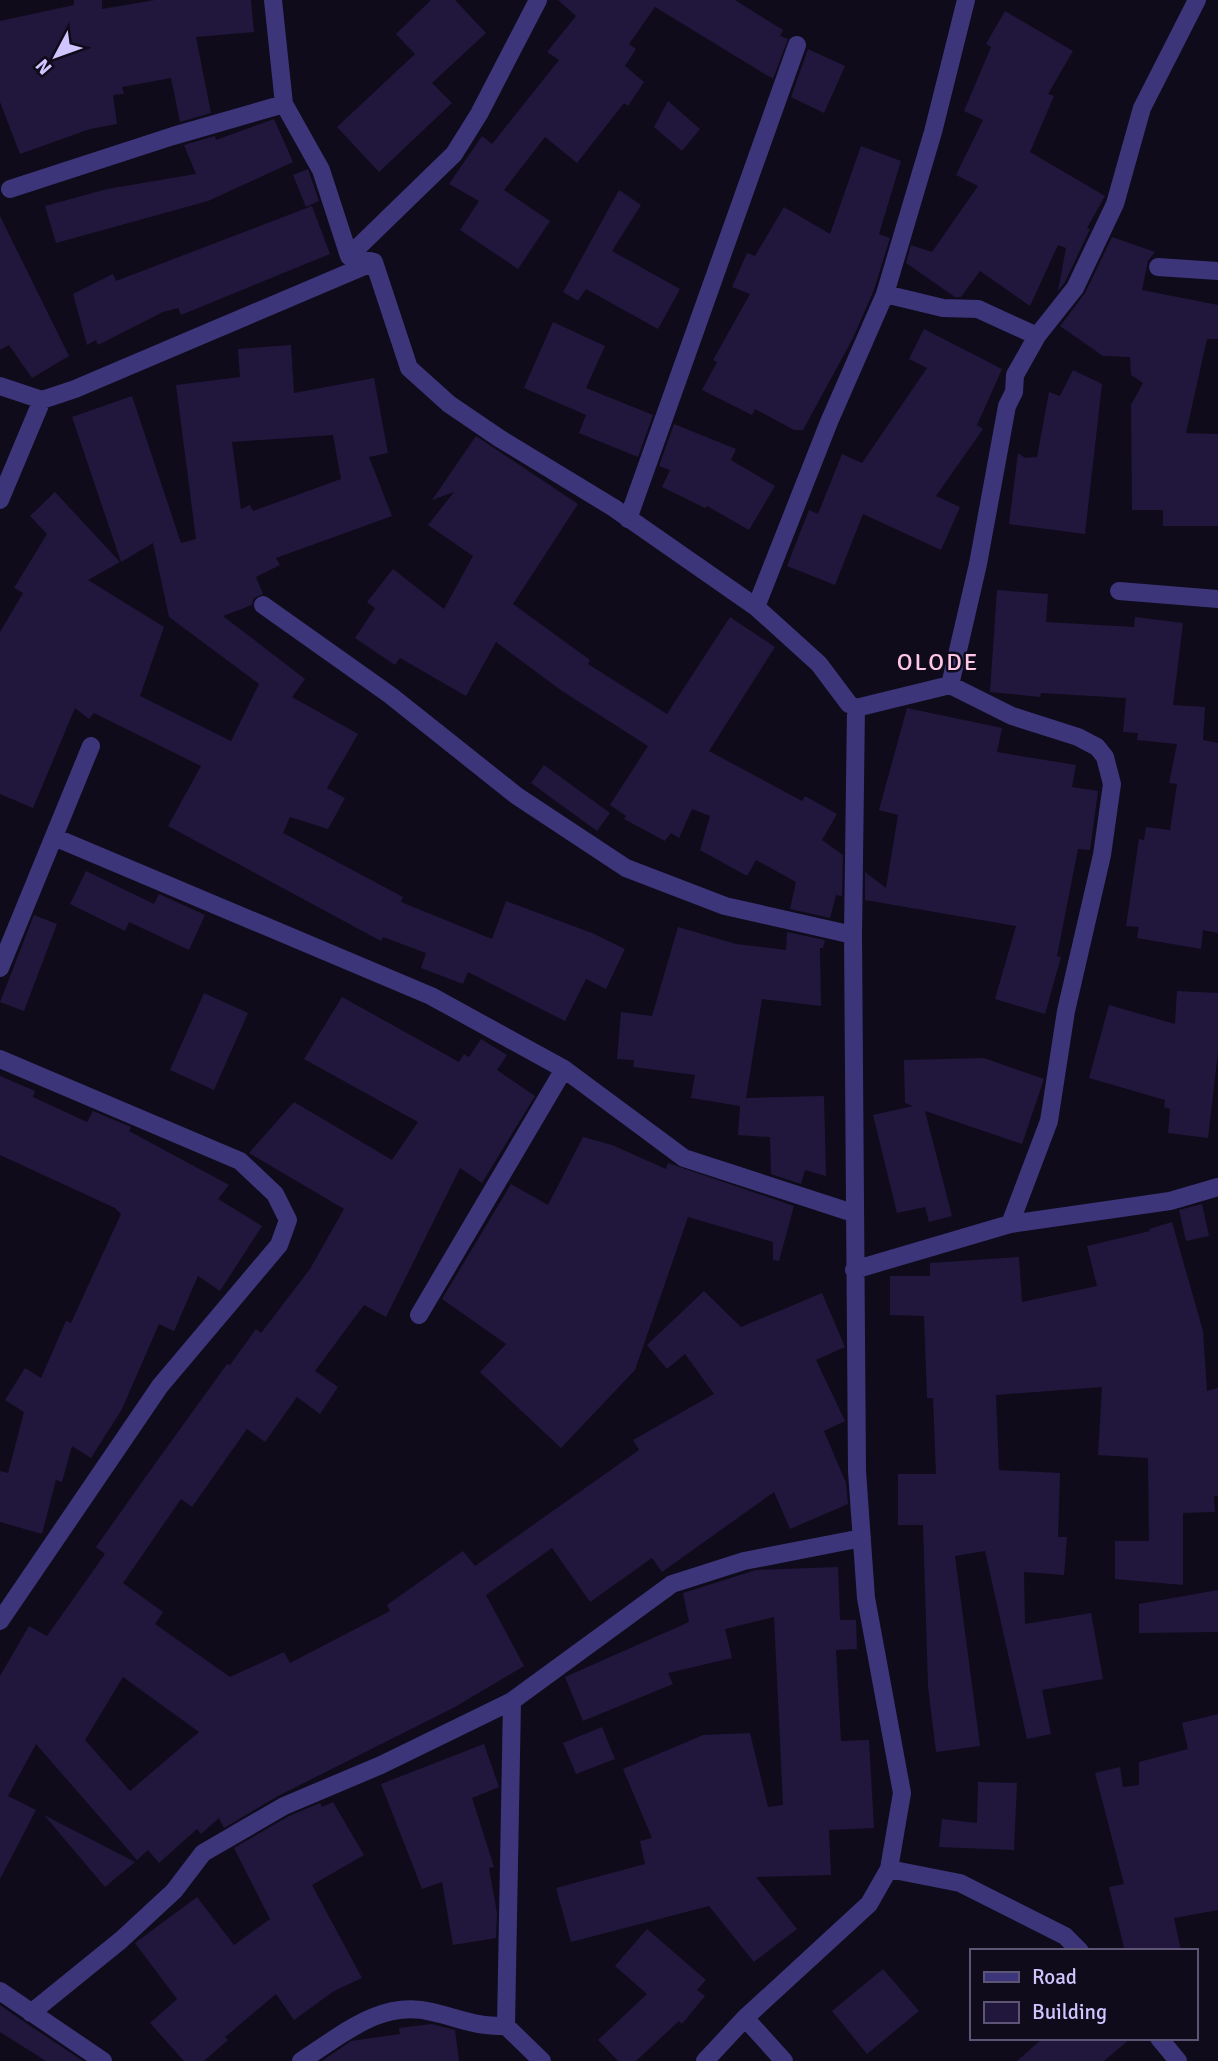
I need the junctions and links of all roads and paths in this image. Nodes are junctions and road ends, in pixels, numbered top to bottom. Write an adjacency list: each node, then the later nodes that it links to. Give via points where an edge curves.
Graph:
1 (273, 0): 6 (street)
2 (538, 0): 8 (street, via 454,154)
3 (966, 0): 12 (street)
4 (1197, 0): 13 (street, via 1142,108 1115,204 1075,288)
5 (797, 45): 17 (street)
6 (284, 104): 7 (street); 8 (street, via 321,170)
7 (10, 190)
8 (349, 256): 9 (street)
9 (373, 262): 15 (street); 17 (street, via 409,368 449,404)
10 (1158, 267): 11 (street)
11 (1218, 271)
12 (885, 294): 13 (street, via 943,308 978,309); 21 (street)
13 (1037, 336): 22 (street, via 1014,374 1014,392 1007,406)
14 (0, 386): 15 (street)
15 (42, 400): 16 (street)
16 (0, 500)
17 (628, 519): 21 (street)
18 (1119, 591): 19 (street)
19 (1218, 599)
20 (263, 605): 26 (street, via 390,695 517,796 626,867 725,906)
21 (756, 607): 23 (street, via 819,664)
22 (950, 685): 23 (street); 32 (street, via 1013,716 1097,747 1105,757 1112,784 1102,855 1066,1011 1049,1121)
23 (856, 708): 26 (street)
24 (92, 746): 25 (street)
25 (54, 837): 27 (street); 29 (street, via 431,996)
26 (853, 935): 31 (street)
27 (0, 968)
28 (0, 1059): 36 (street, via 240,1161 275,1194 288,1220 279,1245 160,1386)
29 (565, 1069): 31 (street, via 684,1158); 34 (street)
30 (1218, 1187): 32 (street, via 1170,1201)
31 (853, 1213): 33 (street)
32 (1010, 1224): 33 (street)
33 (854, 1270): 35 (street, via 856,1471)
34 (419, 1315)
35 (862, 1538): 37 (street, via 744,1562 672,1584); 38 (street, via 866,1598 902,1793)
36 (0, 1621)
37 (512, 1701): 41 (street, via 285,1806 203,1853 174,1891 130,1932); 43 (street)
38 (889, 1869): 39 (street, via 960,1883 1065,1936); 42 (street, via 869,1904)
39 (1078, 1949)
40 (0, 1992): 41 (street)
41 (31, 2013): 45 (street)
42 (745, 2018): 48 (street); 49 (street)
43 (506, 2026): 46 (street, via 475,2026 430,2011 393,2008); 47 (street)
44 (1161, 2040): 50 (street)
45 (103, 2061)
46 (301, 2061)
47 (542, 2061)
48 (705, 2061)
49 (784, 2061)
50 (1178, 2061)

